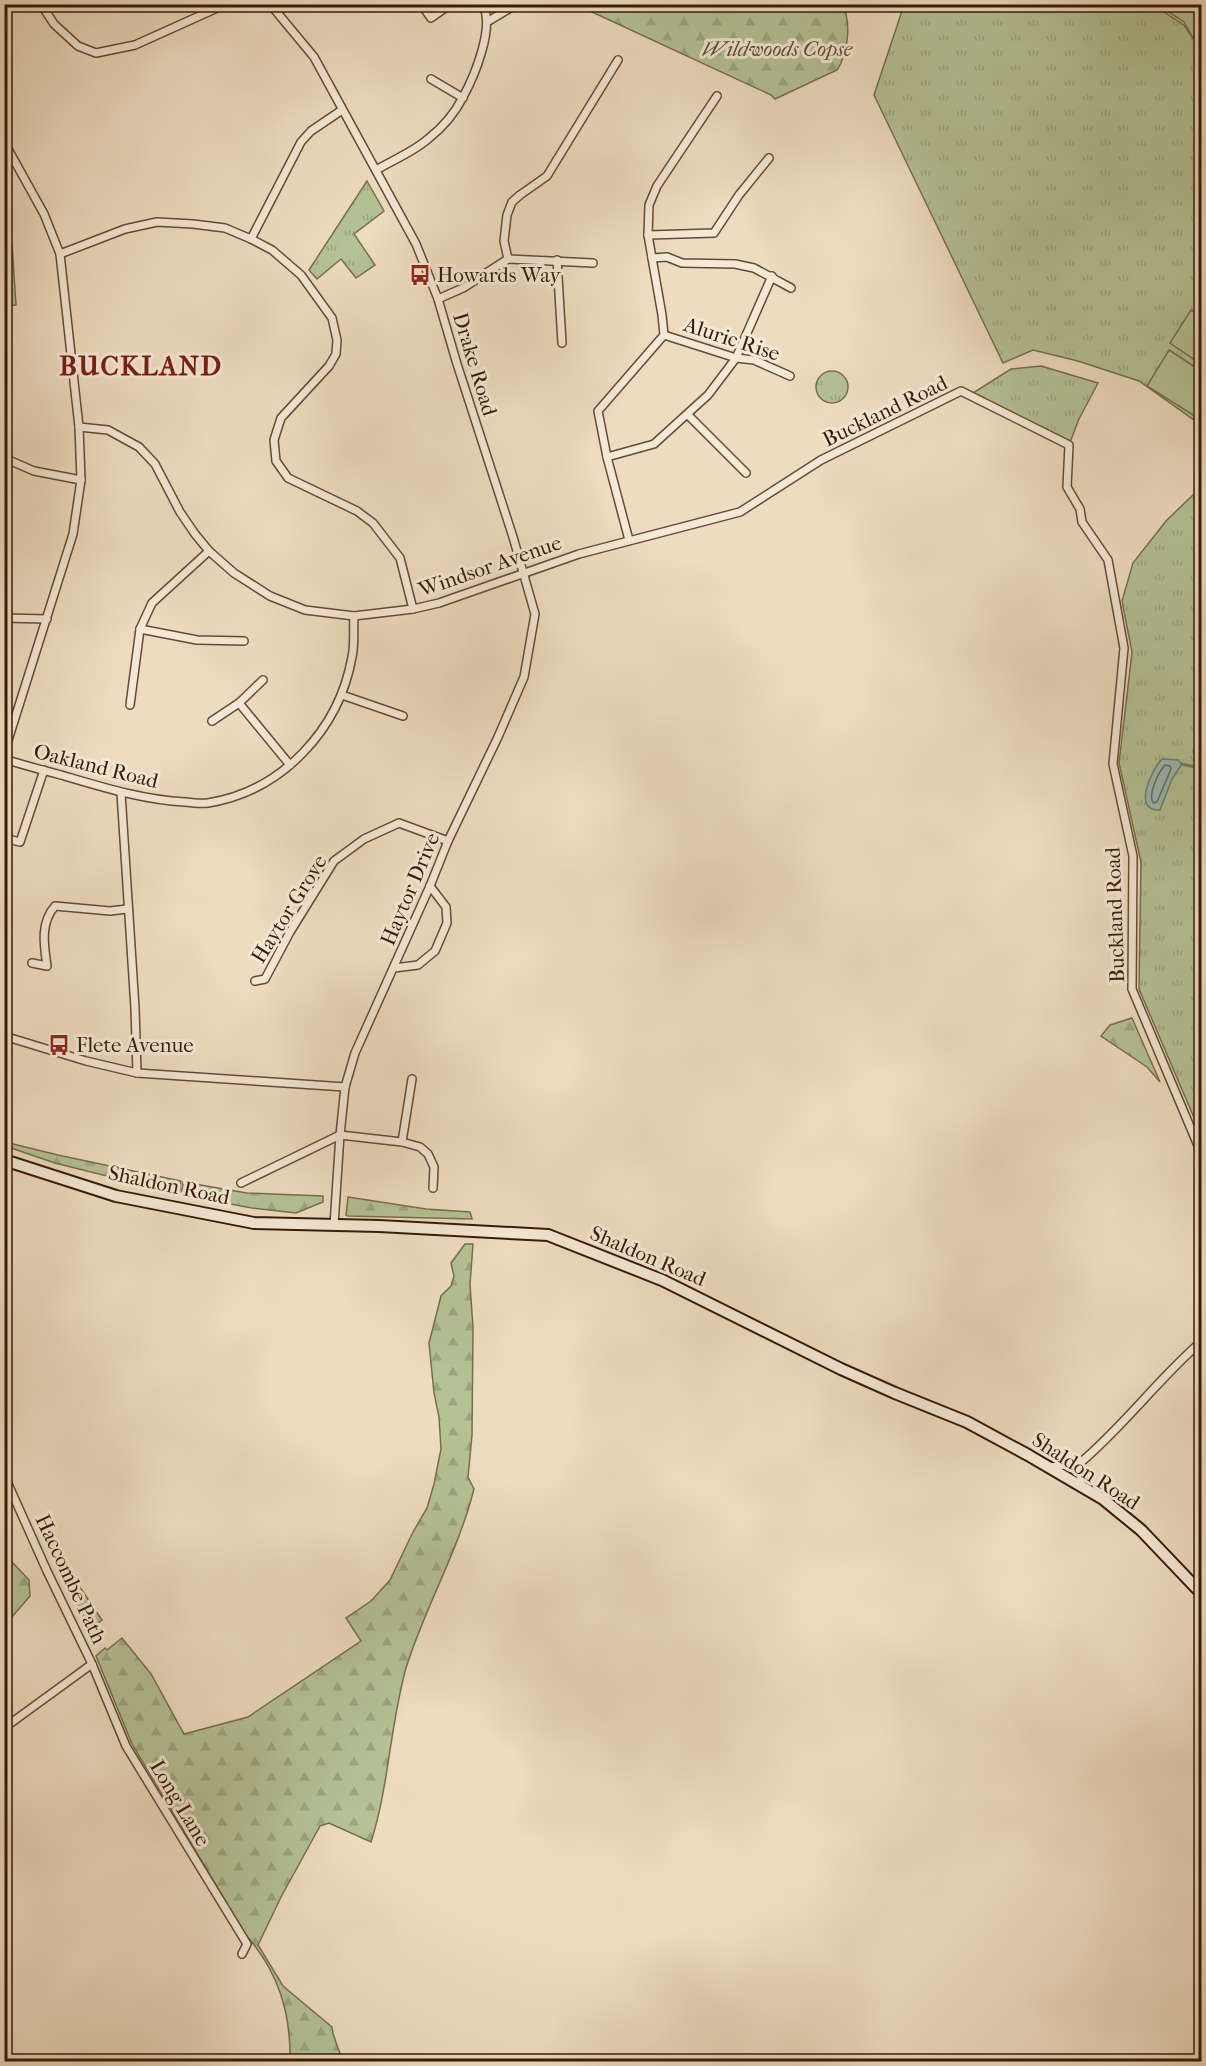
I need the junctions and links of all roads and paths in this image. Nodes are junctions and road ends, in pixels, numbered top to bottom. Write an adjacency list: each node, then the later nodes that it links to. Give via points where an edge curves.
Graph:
1 (41, 4): 2 (street, via 70,39 96,53 135,45)
2 (226, 4)
3 (270, 4): 13 (street, Drake Road, via 314,57)
4 (421, 4): 5 (street, via 431,18)
5 (451, 4)
6 (482, 4): 8 (street)
7 (513, 4): 8 (street)
8 (487, 22): 12 (street, via 481,54)
9 (618, 60): 21 (street, via 547,176 512,202 504,241)
10 (431, 79): 12 (street)
11 (717, 96): 17 (street, via 657,186 649,205)
12 (463, 98): 16 (street, via 426,141)
13 (342, 110): 16 (street, Drake Road); 18 (street, via 301,142)
14 (4, 142): 19 (street, via 44,214)
15 (769, 158): 17 (street, via 714,233)
16 (376, 170): 26 (street, Drake Road, via 416,244)
17 (648, 235): 20 (street)
18 (251, 239): 19 (street, via 225,228 157,222 125,229); 40 (street, via 272,250 310,285 332,318 337,340 336,354 329,366 281,418 274,440 276,461 288,478 357,511 373,523 400,558)
19 (60, 254): 32 (street)
20 (652, 258): 24 (street, via 735,264); 27 (street)
21 (508, 259): 22 (street); 26 (street)
22 (557, 260): 23 (street); 28 (street)
23 (593, 263)
24 (772, 276): 25 (street); 29 (street)
25 (791, 288)
26 (438, 299): 39 (street, Drake Road)
27 (664, 335): 29 (street, Aluric Rise); 33 (street, via 598,411)
28 (562, 343)
29 (736, 358): 30 (street, Aluric Rise, via 754,360); 31 (street)
30 (790, 376)
31 (688, 415): 33 (street, via 654,444); 35 (street)
32 (79, 427): 36 (street); 38 (street, Windsor Avenue, via 108,430 139,447 156,464 180,512)
33 (607, 457): 37 (street)
34 (4, 458): 36 (street, via 34,471)
35 (746, 473)
36 (81, 480): 43 (street, via 74,534)
37 (629, 540): 39 (street, Windsor Avenue); 70 (street, Buckland Road, via 740,512 821,460 961,391 1070,445 1067,487 1080,509 1082,522 1108,560 1124,648 1113,764 1133,856 1132,989)
38 (209, 551): 41 (street, Windsor Avenue, via 270,596 305,610); 44 (street, via 152,603)
39 (524, 572): 40 (street, Windsor Avenue); 58 (street, Haytor Drive, via 535,614 524,676)
40 (413, 609): 41 (street, Windsor Avenue)
41 (354, 616): 47 (street, Oakland Road, via 353,657)
42 (4, 618): 43 (street)
43 (47, 619): 52 (street)
44 (140, 629): 45 (street, via 196,640); 49 (street)
45 (244, 641)
46 (264, 680): 48 (street)
47 (342, 695): 50 (street); 54 (street, Oakland Road, via 317,738)
48 (239, 702): 51 (street); 54 (street)
49 (130, 705)
50 (403, 716)
51 (212, 721)
52 (4, 753)
53 (4, 759): 55 (street, Oakland Road)
54 (290, 765): 56 (street, Oakland Road, via 260,787 207,803)
55 (44, 770): 56 (street, Oakland Road); 57 (street, via 20,842)
56 (121, 793): 60 (street)
57 (4, 838)
58 (448, 841): 59 (street, Haytor Drive); 63 (street, Haytor Grove, via 399,823 363,839 334,861 265,979)
59 (430, 886): 62 (street, Haytor Drive); 62 (street, via 446,907 447,923 435,951 418,965)
60 (127, 909): 61 (street, via 56,906 43,936 47,966); 65 (street)
61 (32, 963)
62 (394, 968): 67 (street, Haytor Drive, via 355,1053)
63 (255, 981)
64 (4, 1036): 65 (street)
65 (137, 1073): 67 (street)
66 (412, 1078): 69 (street)
67 (345, 1087): 68 (street, Haytor Drive)
68 (339, 1135): 69 (street); 72 (street); 74 (street, Haytor Drive)
69 (402, 1142): 73 (street, via 420,1147 428,1154 434,1167)
70 (1202, 1155)
71 (4, 1160): 74 (street, Shaldon Road, via 116,1196 254,1223)
72 (241, 1183)
73 (433, 1188)
74 (334, 1225): 77 (street, Shaldon Road, via 548,1235 662,1280 841,1369 967,1422)
75 (1202, 1341): 76 (street)
76 (1080, 1463): 77 (street); 79 (street)
77 (1048, 1467): 79 (street, Shaldon Road)
78 (4, 1474): 81 (street, Haccombe Path)
79 (1081, 1485): 80 (street, Shaldon Road, via 1142,1530)
80 (1202, 1594)
81 (92, 1664): 82 (street, Haccombe Path); 83 (street, Long Lane, via 126,1746 247,1944)
82 (4, 1728)
83 (242, 1954)

